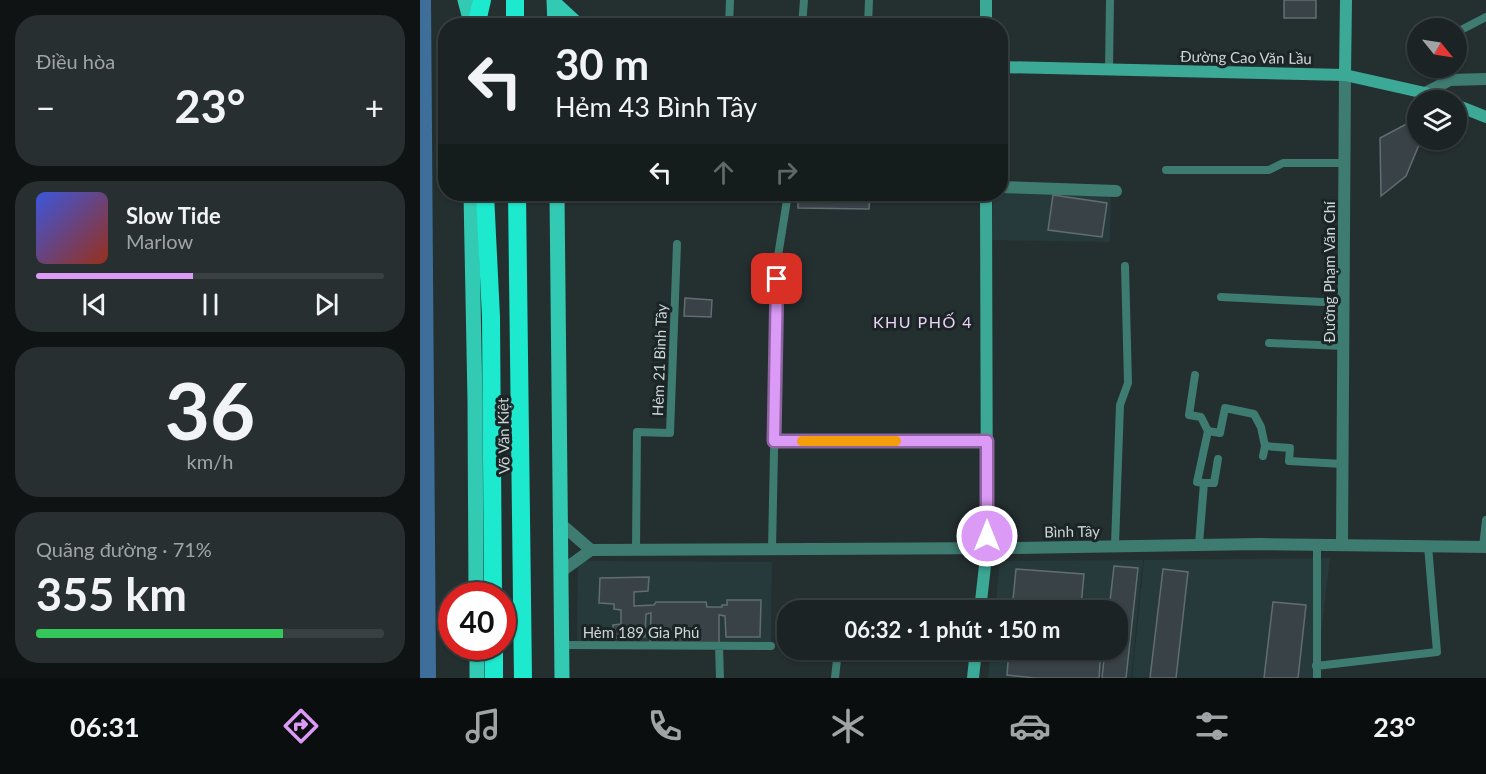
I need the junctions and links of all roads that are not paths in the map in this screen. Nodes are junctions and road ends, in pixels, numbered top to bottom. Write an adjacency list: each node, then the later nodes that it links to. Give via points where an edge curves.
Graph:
1 (465, 0): 12 (main road)
2 (482, 0): 13 (highway)
3 (515, 0): 14 (highway)
4 (730, 0): 17 (lane)
5 (804, 0): 18 (lane)
6 (869, 0): 19 (lane)
7 (986, 0): 20 (main road)
8 (1110, 0): 23 (lane)
9 (1346, 0): 24 (main road, Đường Phạm Văn Chí)
10 (554, 1): 15 (main road); 16 (main road)
11 (1486, 16): 21 (lane)
12 (471, 18)
13 (476, 18)
14 (515, 18)
15 (555, 18)
16 (571, 18)
17 (729, 18)
18 (803, 18)
19 (868, 18)
20 (986, 18)
21 (1467, 27)
22 (1008, 67): 23 (main road, Đường Cao Văn Lầu)
23 (1109, 69): 24 (main road, Đường Cao Văn Lầu)
24 (1345, 75): 28 (main road, Đường Cao Văn Lầu); 32 (street, Đường Phạm Văn Chí)
25 (1467, 76): 27 (street)
26 (1446, 78): 29 (street)
27 (1486, 79)
28 (1412, 90)
29 (1429, 90)
30 (1467, 109): 31 (main road)
31 (1486, 117)
32 (1345, 163): 33 (lane, via 1283,163 1269,170); 45 (street, Đường Phạm Văn Chí)
33 (1166, 170)
34 (1008, 187): 35 (street)
35 (1116, 191)
36 (471, 201): 70 (main road, Võ Văn Kiệt)
37 (485, 201): 71 (highway, Võ Văn Kiệt)
38 (517, 201): 83 (highway, Võ Văn Kiệt)
39 (557, 201): 58 (main road)
40 (787, 201): 50 (lane, via 778,256)
41 (986, 201): 51 (main road)
42 (677, 244): 68 (lane, Hẻm 21 Bình Tây, via 670,433 637,432)
43 (1125, 266): 61 (lane, via 1128,383 1120,405)
44 (1221, 297): 45 (lane)
45 (1344, 303): 47 (street, Đường Phạm Văn Chí)
46 (1269, 343): 47 (lane)
47 (1344, 346): 55 (street, Đường Phạm Văn Chí)
48 (1195, 375): 49 (lane, via 1189,415 1201,417)
49 (1208, 431): 52 (lane, via 1220,433 1225,408 1254,414); 56 (lane, via 1197,482)
50 (774, 441): 51 (lane); 66 (lane)
51 (987, 441): 65 (main road)
52 (1265, 446): 53 (lane); 55 (lane, via 1290,448 1289,461)
53 (1263, 456)
54 (1218, 459): 56 (lane, via 1214,483)
55 (1343, 464): 60 (street, Đường Phạm Văn Chí)
56 (1204, 483): 59 (lane)
57 (1486, 520): 64 (lane)
58 (561, 524): 67 (street); 69 (main road)
59 (1198, 544): 61 (street, Bình Tây); 62 (street, Bình Tây)
60 (1342, 544): 62 (street, Bình Tây); 63 (street, Bình Tây)
61 (1115, 545): 65 (street, Bình Tây)
62 (1317, 545): 80 (lane)
63 (1428, 546): 64 (street, Bình Tây); 80 (lane, via 1437,652)
64 (1484, 547)
65 (987, 548): 66 (street, Bình Tây); 72 (main road)
66 (772, 549): 68 (street, Bình Tây)
67 (591, 550): 68 (street, Bình Tây); 69 (street)
68 (636, 550)
69 (562, 571): 73 (main road)
70 (476, 582)
71 (493, 582)
72 (981, 600)
73 (562, 645): 74 (lane, Hẻm 189 Gia Phú); 84 (main road)
74 (719, 646): 75 (lane, Hẻm 189 Gia Phú); 85 (lane, Hẻm 189 Gia Phú)
75 (771, 646)
76 (477, 660): 81 (main road)
77 (494, 660): 82 (highway)
78 (837, 660): 86 (lane)
79 (975, 660): 87 (main road)
80 (1316, 666): 88 (lane)
81 (477, 678)
82 (494, 678)
83 (524, 678)
84 (562, 678)
85 (720, 678)
86 (835, 678)
87 (973, 678)
88 (1317, 678)

